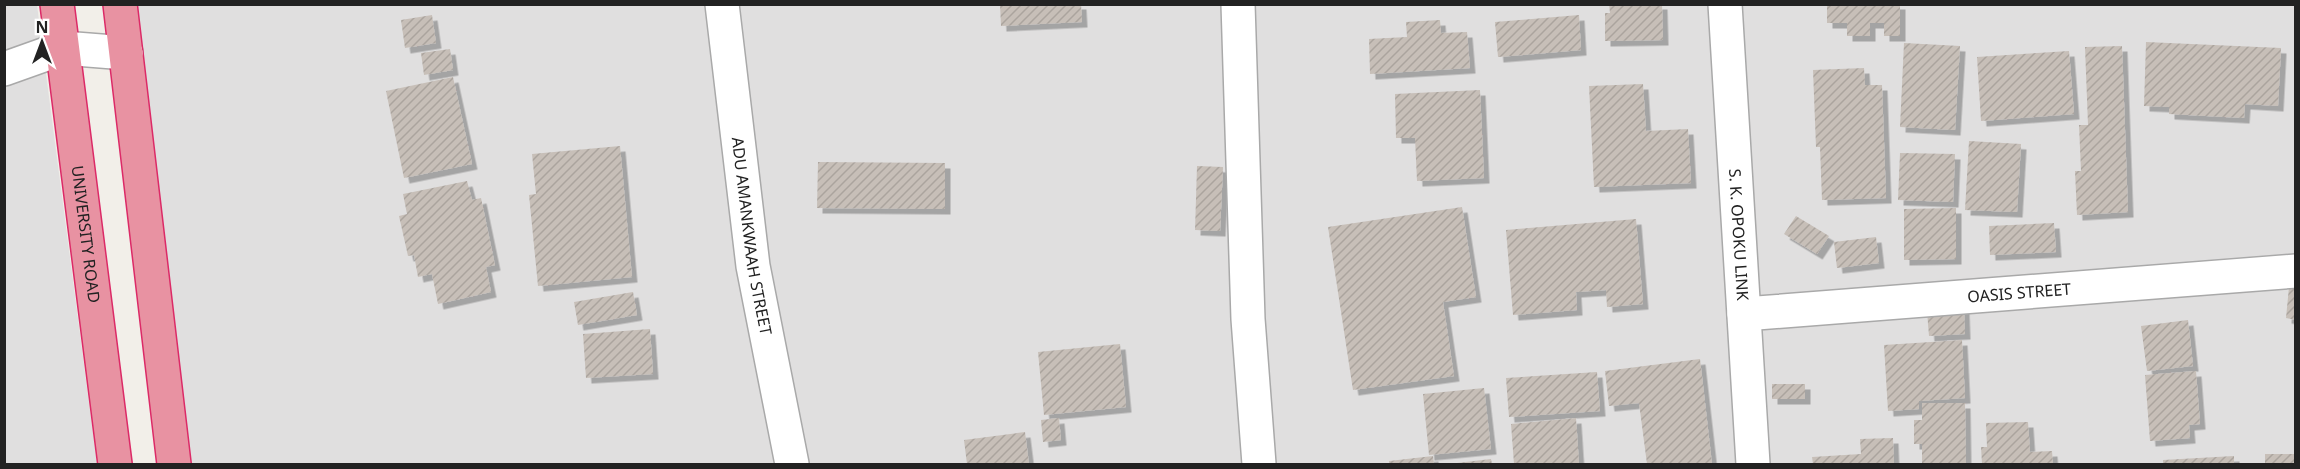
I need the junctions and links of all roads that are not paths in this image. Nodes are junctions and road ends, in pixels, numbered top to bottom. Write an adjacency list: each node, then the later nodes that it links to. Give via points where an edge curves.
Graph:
1 (57, 4): 6 (highway, UNIVERSITY ROAD)
2 (120, 4): 7 (highway)
3 (722, 4): 13 (street, ADU AMANKWAAH STREET, via 753,266)
4 (1238, 4): 14 (street, via 1248,319)
5 (1725, 4): 10 (street, S. K. OPOKU LINK)
6 (63, 48): 7 (street); 8 (street); 11 (highway, UNIVERSITY ROAD)
7 (126, 53): 12 (highway)
8 (4, 69)
9 (2295, 271): 10 (street, OASIS STREET)
10 (1744, 314): 15 (street, S. K. OPOKU LINK)
11 (115, 465)
12 (174, 465)
13 (792, 465)
14 (1259, 465)
15 (1753, 465)

